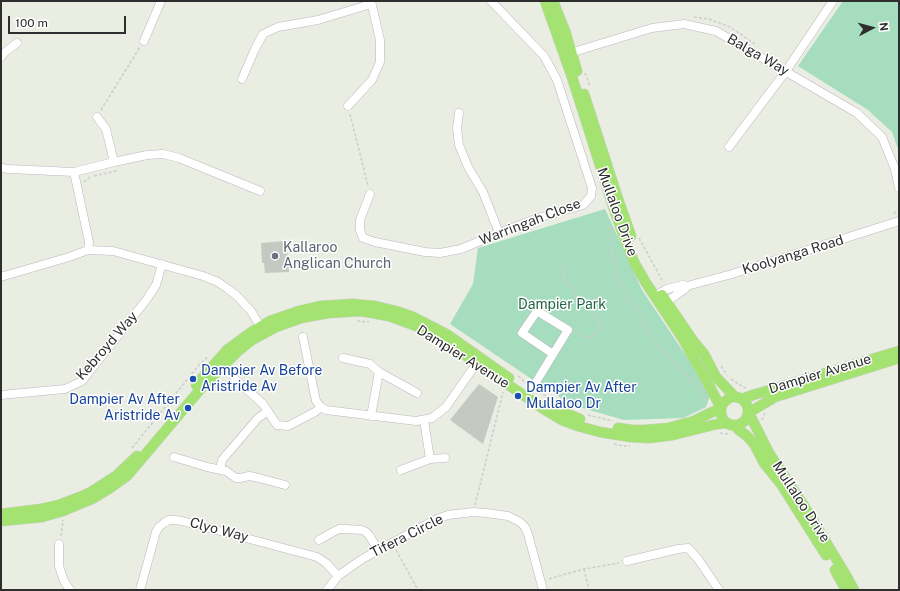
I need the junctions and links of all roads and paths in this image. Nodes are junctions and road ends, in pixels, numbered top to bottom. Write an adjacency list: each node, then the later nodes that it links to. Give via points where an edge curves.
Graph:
1 (161, 1): 7 (street)
2 (491, 1): 28 (street, Warringah Close, via 544,56 557,80 592,188 591,196 583,205)
3 (545, 1): 9 (main road, Mullaloo Drive)
4 (553, 1): 9 (main road, Mullaloo Drive)
5 (833, 1): 11 (street)
6 (371, 2): 13 (street, via 318,20 278,27 263,34); 15 (street, via 380,40 380,62 372,80)
7 (144, 41): 17 (path)
8 (17, 43): 10 (street)
9 (568, 53): 11 (street, Balga Way, via 652,28 684,24 716,30); 34 (main road, Mullaloo Drive, via 625,240 635,264)
10 (1, 57)
11 (786, 71): 18 (street); 23 (street, Balga Way, via 857,112 882,137 895,168)
12 (585, 74): 14 (path)
13 (242, 79)
14 (590, 89)
15 (348, 106): 25 (path)
16 (459, 113): 28 (street, via 459,145 483,192)
17 (97, 117): 19 (street, via 106,129)
18 (729, 147)
19 (114, 162): 21 (street); 22 (path, via 116,171 89,177); 24 (street, via 163,154)
20 (1, 168): 21 (street)
21 (74, 172): 29 (street)
22 (83, 187)
23 (899, 188)
24 (260, 191)
25 (370, 194): 28 (street, Warringah Close, via 360,220 360,230 363,238 375,242 440,253 461,249)
26 (899, 222): 33 (street, Koolyanga Road)
27 (637, 232): 34 (path, via 650,258)
28 (499, 233)
29 (88, 250): 31 (street, via 113,251); 32 (street)
30 (569, 263): 37 (path, via 564,270 564,279 574,288 576,298 595,312 600,324 595,334 590,337)
31 (162, 264): 36 (street, via 218,282 251,311); 52 (street, Kebroyd Way, via 156,285 147,299 82,381 65,389)
32 (1, 276)
33 (687, 286): 34 (street, Koolyanga Road); 35 (street, Koolyanga Road)
34 (661, 292): 35 (main road, Mullaloo Drive)
35 (663, 304): 53 (main road, Mullaloo Drive, via 704,354 716,377); 55 (main road, Mullaloo Drive)
36 (262, 329): 45 (main road, Dampier Avenue, via 328,312 361,311 388,316 422,328); 50 (main road, Dampier Avenue, via 270,321 285,315 321,306 375,306 413,317 448,335); 69 (main road, Dampier Avenue, via 224,353 138,454 116,476 91,492 59,505); 71 (main road, Dampier Avenue, via 204,385 127,476 92,499 72,508 42,516)
37 (568, 330): 40 (street); 40 (street, via 537,311 522,333)
38 (303, 337): 54 (street, via 316,401)
39 (899, 351): 53 (main road, Dampier Avenue)
40 (553, 354): 50 (street)
41 (210, 355): 61 (path, via 199,365)
42 (343, 358): 46 (street, via 370,364)
43 (899, 358): 57 (main road, Dampier Avenue, via 775,397)
44 (719, 363): 49 (path, via 728,377)
45 (476, 364): 59 (street, via 446,407 432,418); 60 (main road, Dampier Avenue, via 554,416 600,432 654,438 716,424)
46 (379, 372): 51 (street); 58 (street)
47 (235, 379): 56 (street)
48 (505, 387): 68 (path)
49 (749, 389)
50 (529, 392): 55 (main road, Dampier Avenue, via 576,418 632,430 686,424)
51 (417, 393)
52 (1, 395)
53 (738, 398): 55 (main road, via 729,398); 57 (main road, via 747,405)
54 (321, 407): 56 (street, via 288,426 277,425); 58 (street, via 326,410)
55 (720, 409): 60 (main road, via 721,416)
56 (268, 411): 65 (street, via 258,418 222,460)
57 (748, 414): 60 (main road, via 746,420 738,425); 88 (main road, Mullaloo Drive, via 769,453)
58 (371, 416): 59 (street)
59 (424, 420): 64 (street)
60 (730, 424): 87 (main road, Mullaloo Drive, via 754,444 764,464 797,508)
61 (132, 449)
62 (174, 456): 65 (street)
63 (445, 458): 64 (street)
64 (430, 459): 66 (street)
65 (220, 470): 67 (street, via 236,478 249,476)
66 (401, 470)
67 (285, 485)
68 (473, 512): 73 (street, Tifera Circle, via 437,519); 79 (street, Tifera Circle, via 508,516 525,527)
69 (1, 514)
70 (64, 516): 74 (path)
71 (1, 521)
72 (319, 540): 75 (street, via 339,530 362,530 369,535)
73 (392, 543): 75 (street, Tifera Circle); 83 (path)
74 (59, 544): 80 (street, via 59,566)
75 (378, 550): 78 (street, Tifera Circle)
76 (627, 561): 77 (path); 86 (street, via 688,548)
77 (584, 569): 79 (path); 85 (path)
78 (338, 576): 81 (street, Clyo Way, via 316,556 182,520 169,520 156,532); 82 (street, Tifera Circle)
79 (541, 581): 84 (street, Tifera Circle)
80 (70, 590)
81 (140, 590)
82 (327, 590)
83 (418, 590)
84 (543, 590)
85 (589, 590)
86 (719, 590)
87 (846, 590)
88 (854, 590)

